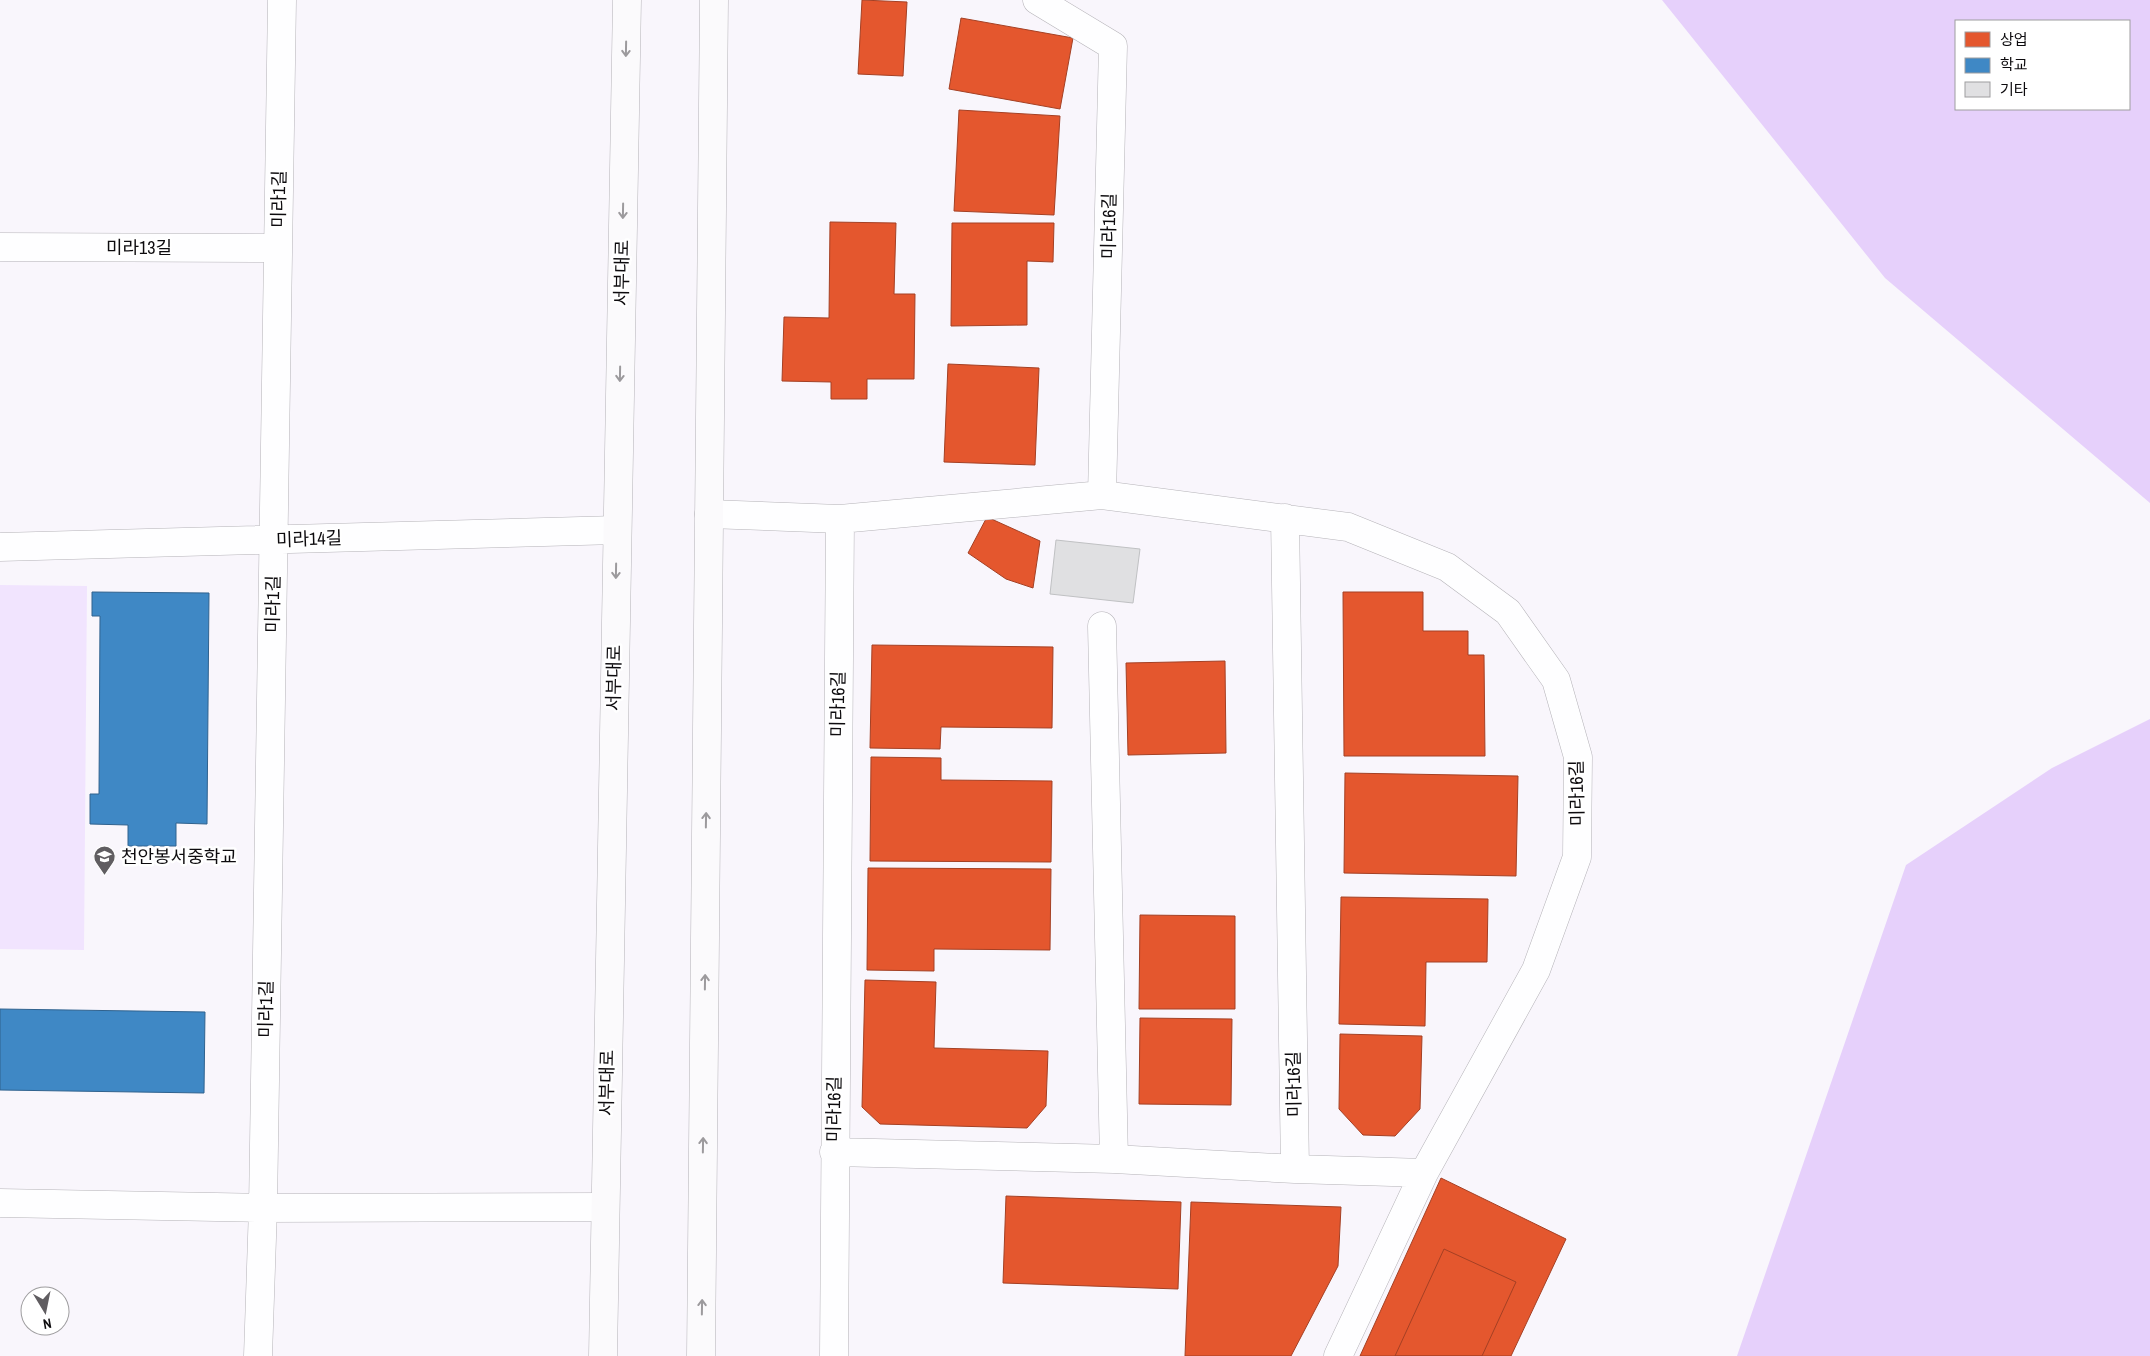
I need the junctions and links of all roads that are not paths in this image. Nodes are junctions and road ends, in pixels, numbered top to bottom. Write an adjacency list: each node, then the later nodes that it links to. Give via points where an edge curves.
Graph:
1 (282, 0): 6 (street, 미라1길)
2 (627, 0): 11 (main road, 서부대로, one-way to 11)
3 (714, 0): 8 (main road)
4 (1037, 0): 7 (street, 미라16길, via 1113,46)
5 (0, 247): 6 (street, 미라13길)
6 (278, 248): 12 (street, 미라1길)
7 (1102, 495): 9 (street, 미라16길); 10 (street, 미라16길)
8 (709, 514): 10 (street); 24 (main road, one-way to 8)
9 (1285, 518): 17 (street, 미라16길); 18 (street, 미라16길, via 1348,527 1448,567 1508,612 1556,680 1578,757 1577,857 1539,961)
10 (840, 519): 15 (street, 미라16길)
11 (617, 530): 12 (street, 미라14길); 20 (main road, 서부대로, one-way to 20)
12 (274, 540): 13 (street, 미라14길); 21 (street, 미라1길)
13 (0, 547)
14 (1102, 626): 16 (street)
15 (834, 1152): 16 (street, 미라16길); 25 (street, 미라16길)
16 (1114, 1159): 17 (street, 미라16길)
17 (1295, 1169): 18 (street, 미라16길)
18 (1424, 1172): 26 (street, 미라16길)
19 (0, 1204): 21 (street)
20 (605, 1207): 21 (street); 23 (main road, 서부대로)
21 (263, 1208): 22 (street, 미라1길)
22 (258, 1356)
23 (603, 1356)
24 (701, 1356)
25 (834, 1356)
26 (1338, 1356)

